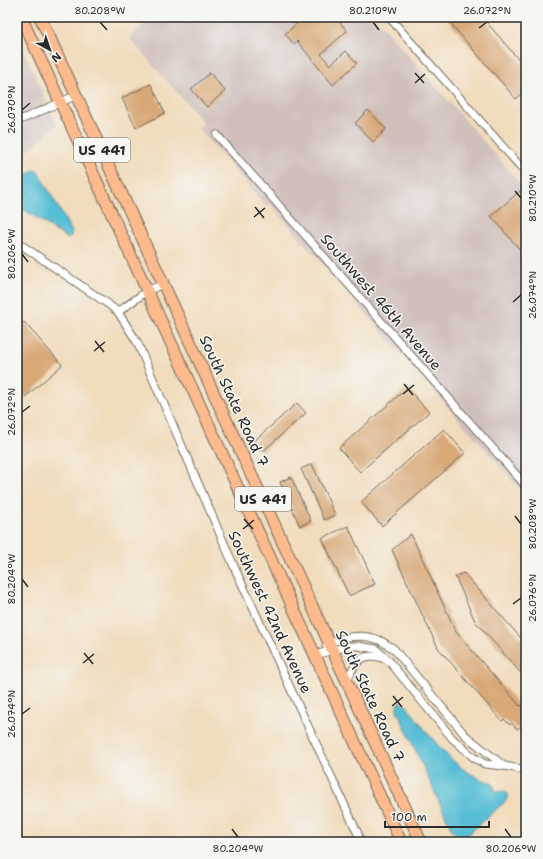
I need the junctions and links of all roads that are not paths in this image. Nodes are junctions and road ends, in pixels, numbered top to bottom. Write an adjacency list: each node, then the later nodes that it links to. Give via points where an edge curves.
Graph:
1 (21, 17): 5 (main road, US 441)
2 (40, 17): 4 (main road, South State Road 7 / US 441)
3 (389, 17): 8 (street)
4 (76, 95): 5 (street); 10 (main road, South State Road 7 / US 441)
5 (60, 102): 6 (street); 11 (main road, US 441)
6 (17, 120)
7 (217, 135): 15 (street, Southwest 46th Avenue)
8 (526, 173)
9 (17, 242): 12 (street)
10 (163, 284): 11 (street); 14 (main road, South State Road 7 / US 441)
11 (147, 291): 12 (street); 13 (main road, US 441)
12 (118, 312): 24 (street, Southwest 42nd Avenue, via 137,342 236,571)
13 (223, 455): 14 (main road, via 237,468); 17 (main road, US 441)
14 (250, 472): 16 (main road, South State Road 7 / US 441)
15 (526, 486)
16 (331, 647): 17 (street); 18 (street, via 368,647 376,649); 19 (main road, South State Road 7 / US 441); 21 (street, via 349,637 366,636 393,648)
17 (315, 655): 25 (main road, US 441)
18 (389, 661): 19 (street, via 379,656 366,657 355,664); 20 (street)
19 (347, 681): 26 (main road, South State Road 7 / US 441)
20 (432, 714): 21 (street); 22 (street, via 452,738 473,757 485,764)
21 (451, 719): 22 (street, via 465,735)
22 (504, 766): 23 (street)
23 (526, 770)
24 (360, 842)
25 (401, 842)
26 (421, 842)

